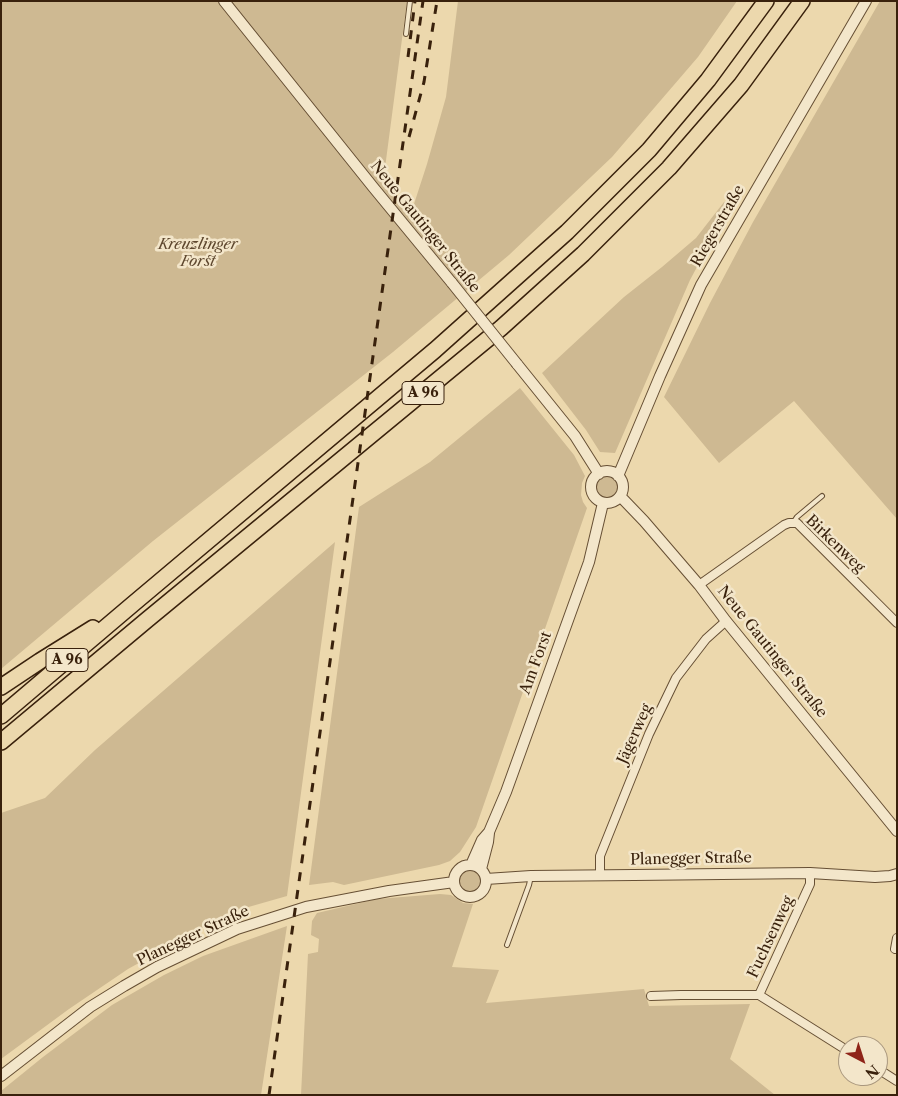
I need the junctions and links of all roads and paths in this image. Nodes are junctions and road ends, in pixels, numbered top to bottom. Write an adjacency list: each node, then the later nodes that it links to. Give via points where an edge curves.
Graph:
1 (224, 1): 7 (street, Neue Gautinger Straße, bridge, via 575,436)
2 (410, 1): 6 (lane)
3 (766, 1): 14 (highway, A 96, via 708,80 649,150 567,232 435,350)
4 (802, 1): 19 (highway, A 96, via 741,85 669,168 583,254 501,328)
5 (866, 1): 8 (street, Riegerstraße, via 701,285)
6 (406, 34)
7 (599, 474): 8 (street, via 609,472); 11 (street, via 592,482 592,492)
8 (618, 476): 9 (street, via 623,486)
9 (620, 496): 11 (street, via 613,502); 13 (street, Neue Gautinger Straße)
10 (822, 496): 12 (lane)
11 (604, 503): 21 (street, Am Forst, via 589,562)
12 (793, 523): 13 (street, Birkenweg, via 784,525); 16 (street, Birkenweg, via 800,524)
13 (699, 586): 15 (street, Neue Gautinger Straße)
14 (133, 604): 17 (highway); 18 (highway, A 96)
15 (726, 621): 20 (street, Neue Gautinger Straße); 26 (street, Jägerweg, via 706,638 676,678 649,734 600,856)
16 (897, 623)
17 (1, 688)
18 (1, 716)
19 (1, 742)
20 (897, 831)
21 (489, 832): 22 (street, Am Forst); 23 (street, Am Forst)
22 (471, 865): 23 (street); 29 (street, via 460,868)
23 (481, 869): 28 (street)
24 (810, 873): 25 (street, Planegger Straße, via 875,877); 26 (street, Planegger Straße); 35 (street, Fuchsenweg, via 810,884)
25 (897, 874)
26 (600, 875): 27 (street, Planegger Straße)
27 (530, 876): 28 (street, Planegger Straße); 33 (lane)
28 (486, 879): 29 (street, via 482,892 472,897 462,895)
29 (454, 882): 31 (street, Planegger Straße, via 306,907)
30 (231, 917): 31 (lane)
31 (237, 929): 38 (street, Planegger Straße, via 157,967 96,1002)
32 (897, 938): 34 (street)
33 (507, 945)
34 (895, 949)
35 (759, 995): 36 (street, Fuchsenweg); 37 (street)
36 (651, 996)
37 (838, 1044)
38 (1, 1076)

